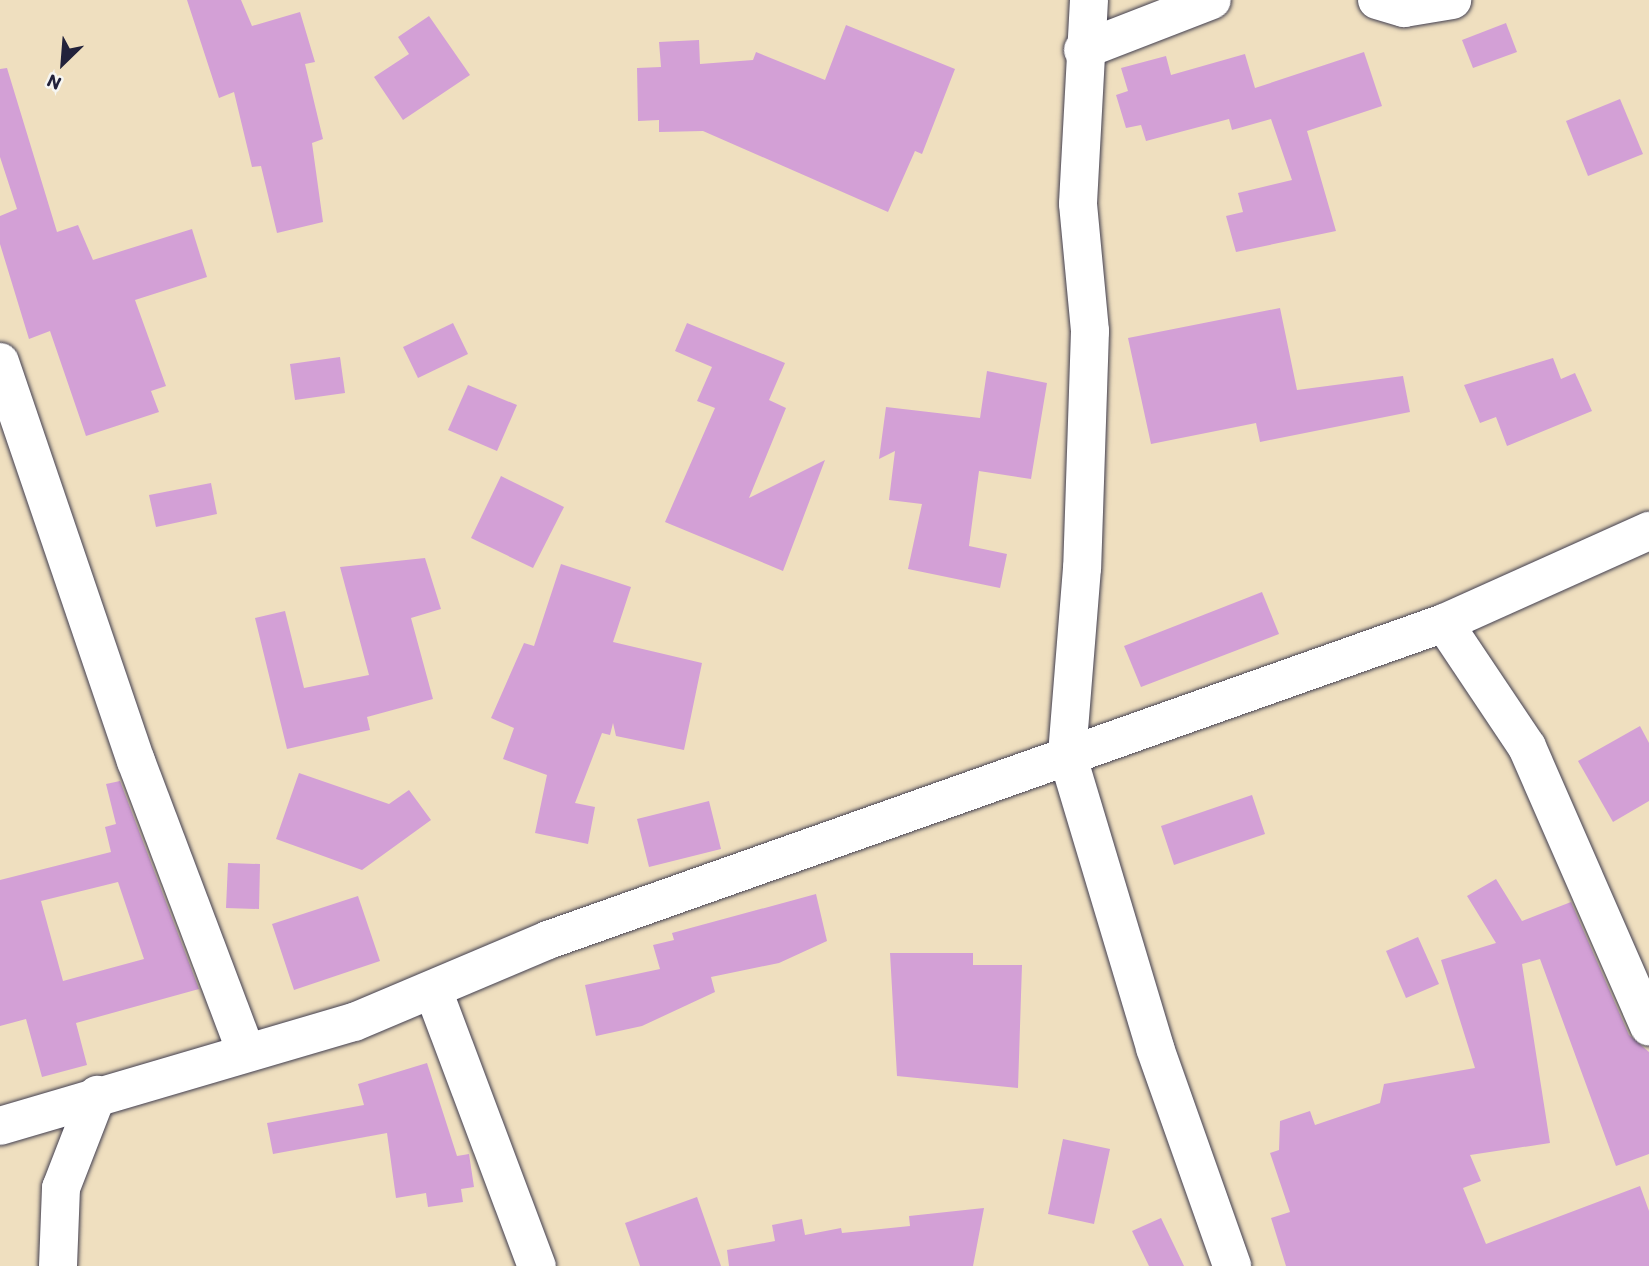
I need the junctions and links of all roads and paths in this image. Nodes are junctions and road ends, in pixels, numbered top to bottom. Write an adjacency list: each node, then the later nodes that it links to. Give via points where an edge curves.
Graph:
1 (1089, 0): 5 (street)
2 (1212, 0): 5 (street)
3 (1377, 0): 4 (street, via 1404,8)
4 (1452, 0)
5 (1083, 50): 9 (street, via 1078,204 1090,331 1082,568)
6 (0, 362): 12 (street, via 54,505 136,761)
7 (1649, 531): 8 (street)
8 (1444, 623): 9 (street); 11 (street, via 1527,747)
9 (1067, 754): 10 (street, via 548,940); 17 (street, via 1155,1048)
10 (433, 990): 12 (street, via 354,1022); 16 (street)
11 (1649, 1026)
12 (245, 1050): 13 (street)
13 (97, 1095): 14 (street); 15 (street, via 61,1188)
14 (4, 1119)
15 (58, 1266)
16 (537, 1266)
17 (1232, 1266)

